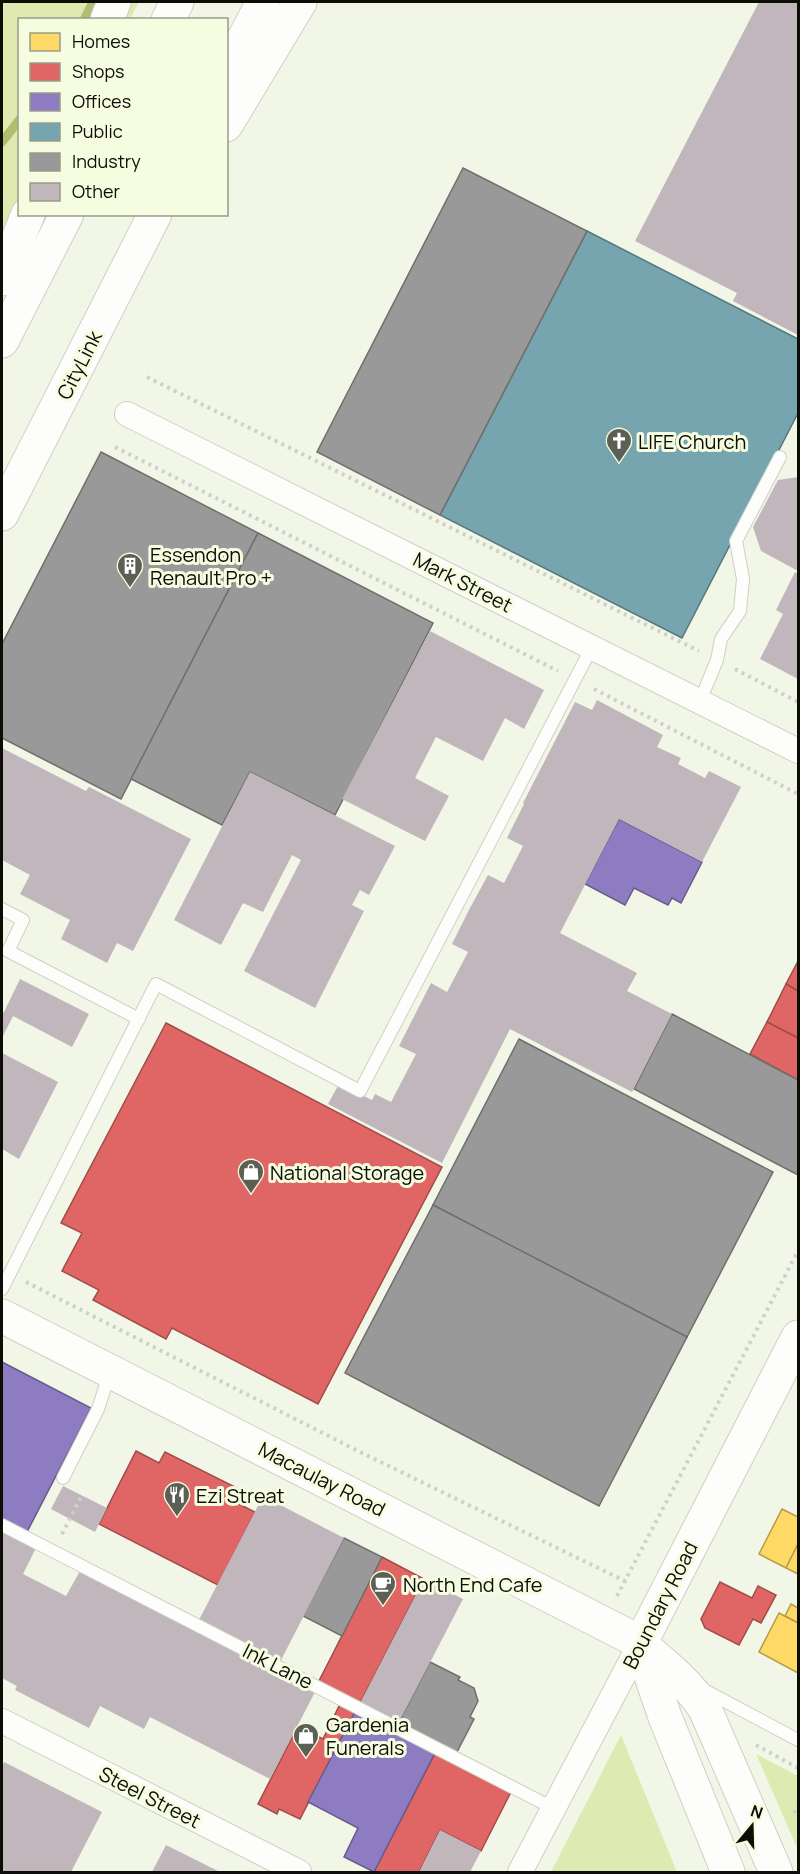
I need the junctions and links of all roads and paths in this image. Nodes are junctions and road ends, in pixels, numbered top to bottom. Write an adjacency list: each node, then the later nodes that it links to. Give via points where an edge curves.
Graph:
1 (114, 2): 5 (main road)
2 (177, 2): 6 (main road)
3 (263, 2): 7 (main road)
4 (300, 2): 8 (main road)
5 (108, 18)
6 (169, 18)
7 (228, 70)
8 (228, 122)
9 (27, 216): 13 (main road)
10 (66, 216): 14 (main road)
11 (154, 216): 16 (main road, CityLink)
12 (172, 216): 16 (main road)
13 (2, 279)
14 (2, 341)
15 (147, 377): 22 (path)
16 (55, 411): 20 (main road, CityLink)
17 (127, 414): 21 (street, Mark Street)
18 (115, 447): 23 (path)
19 (780, 457): 22 (lane, via 736,541 743,579 740,611 721,639)
20 (2, 514)
21 (592, 647): 23 (lane); 24 (street, Mark Street)
22 (717, 660): 24 (lane); 25 (path)
23 (575, 679): 27 (path); 29 (lane, via 360,1091 156,984)
24 (700, 702): 26 (street, Mark Street)
25 (798, 702)
26 (798, 751)
27 (798, 794)
28 (2, 909): 29 (lane, via 23,920 8,951)
29 (139, 1019): 31 (lane)
30 (798, 1251): 40 (path)
31 (9, 1274): 32 (lane); 40 (path)
32 (2, 1289)
33 (2, 1316): 35 (main road, Macaulay Road)
34 (798, 1337): 42 (main road, Boundary Road)
35 (111, 1371): 36 (lane, via 98,1409); 41 (main road, Macaulay Road)
36 (63, 1478)
37 (81, 1497): 39 (path)
38 (2, 1525): 39 (lane, Ink Lane)
39 (53, 1551): 46 (lane, Ink Lane)
40 (625, 1581): 41 (path)
41 (604, 1622): 42 (main road, Macaulay Road)
42 (640, 1644): 44 (lane, via 709,1693); 46 (street, Boundary Road); 50 (main road); 51 (main road, Macaulay Road, via 680,1678 705,1709)
43 (2, 1721): 48 (street, Steel Street)
44 (798, 1740)
45 (798, 1805): 47 (path)
46 (553, 1808): 49 (street, Boundary Road)
47 (794, 1813)
48 (299, 1872)
49 (520, 1872)
50 (728, 1872)
51 (776, 1872)

